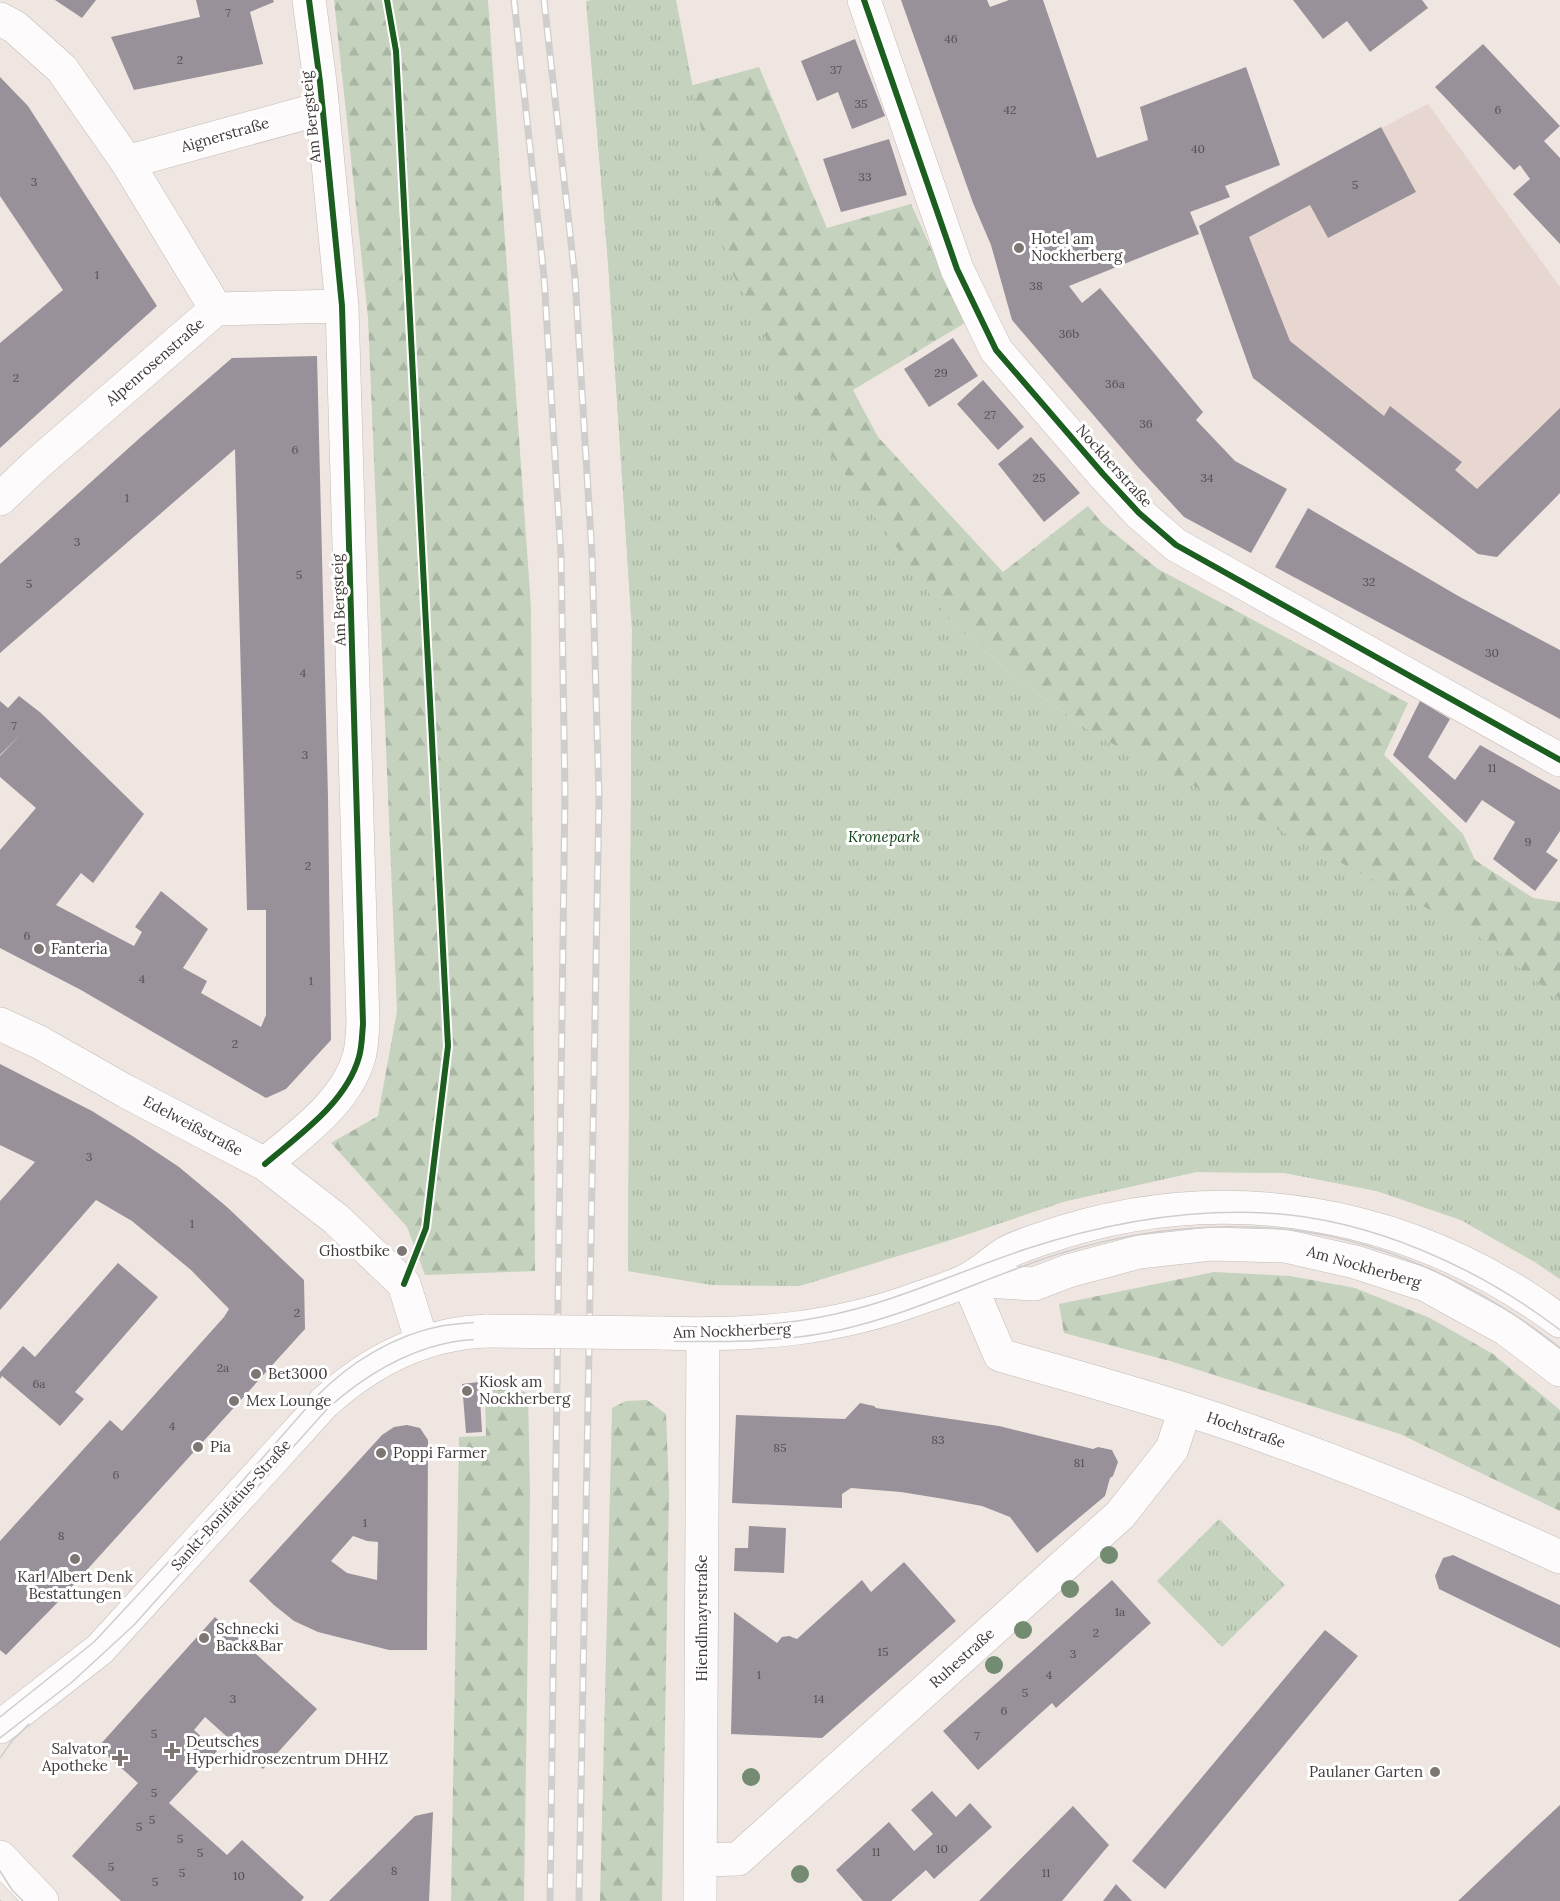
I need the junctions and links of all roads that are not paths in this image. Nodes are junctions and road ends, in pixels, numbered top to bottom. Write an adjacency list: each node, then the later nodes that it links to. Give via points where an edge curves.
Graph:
1 (309, 0): 4 (street, Am Bergsteig)
2 (864, 0): 9 (street, Nockherstraße, via 957,269 996,350 1138,513 1176,545)
3 (0, 19): 5 (street, via 15,27 62,69)
4 (322, 108): 5 (street, Aignerstraße); 6 (street, Am Bergsteig)
5 (127, 162): 7 (street)
6 (342, 306): 7 (street, Alpenrosenstraße); 11 (street, Am Bergsteig, via 363,1024 359,1057 345,1089)
7 (216, 309): 8 (street, Alpenrosenstraße)
8 (0, 499)
9 (1560, 760)
10 (0, 1024): 11 (street, Edelweißstraße)
11 (265, 1164): 16 (street, Edelweißstraße, via 336,1219 404,1284)
12 (968, 1280): 13 (street, Am Nockherberg, via 1008,1251 1106,1220 1173,1209 1244,1207 1312,1214 1408,1239 1503,1283); 15 (street, Am Nockherberg, via 888,1309 824,1325 745,1334); 17 (street, Am Nockherberg, via 1034,1284 1139,1252 1211,1244 1284,1246 1355,1262 1426,1285 1506,1329); 18 (street, Hochstraße, via 1000,1355)
13 (1560, 1322)
14 (488, 1331): 15 (street, Am Nockherberg, bridge); 16 (street, Sankt-Bonifatius-Straße)
15 (703, 1334): 22 (street, Hiendlmayrstraße)
16 (422, 1342): 20 (street, Sankt-Bonifatius-Straße, via 375,1363 324,1403 100,1649)
17 (1560, 1370)
18 (1185, 1409): 19 (street, Hochstraße, via 1341,1463); 22 (street, Ruhestraße, via 1172,1449 1120,1515 738,1859)
19 (1560, 1557)
20 (0, 1726)
21 (0, 1857): 23 (street)
22 (701, 1860): 24 (street, Hiendlmayrstraße)
23 (42, 1901)
24 (700, 1901)

